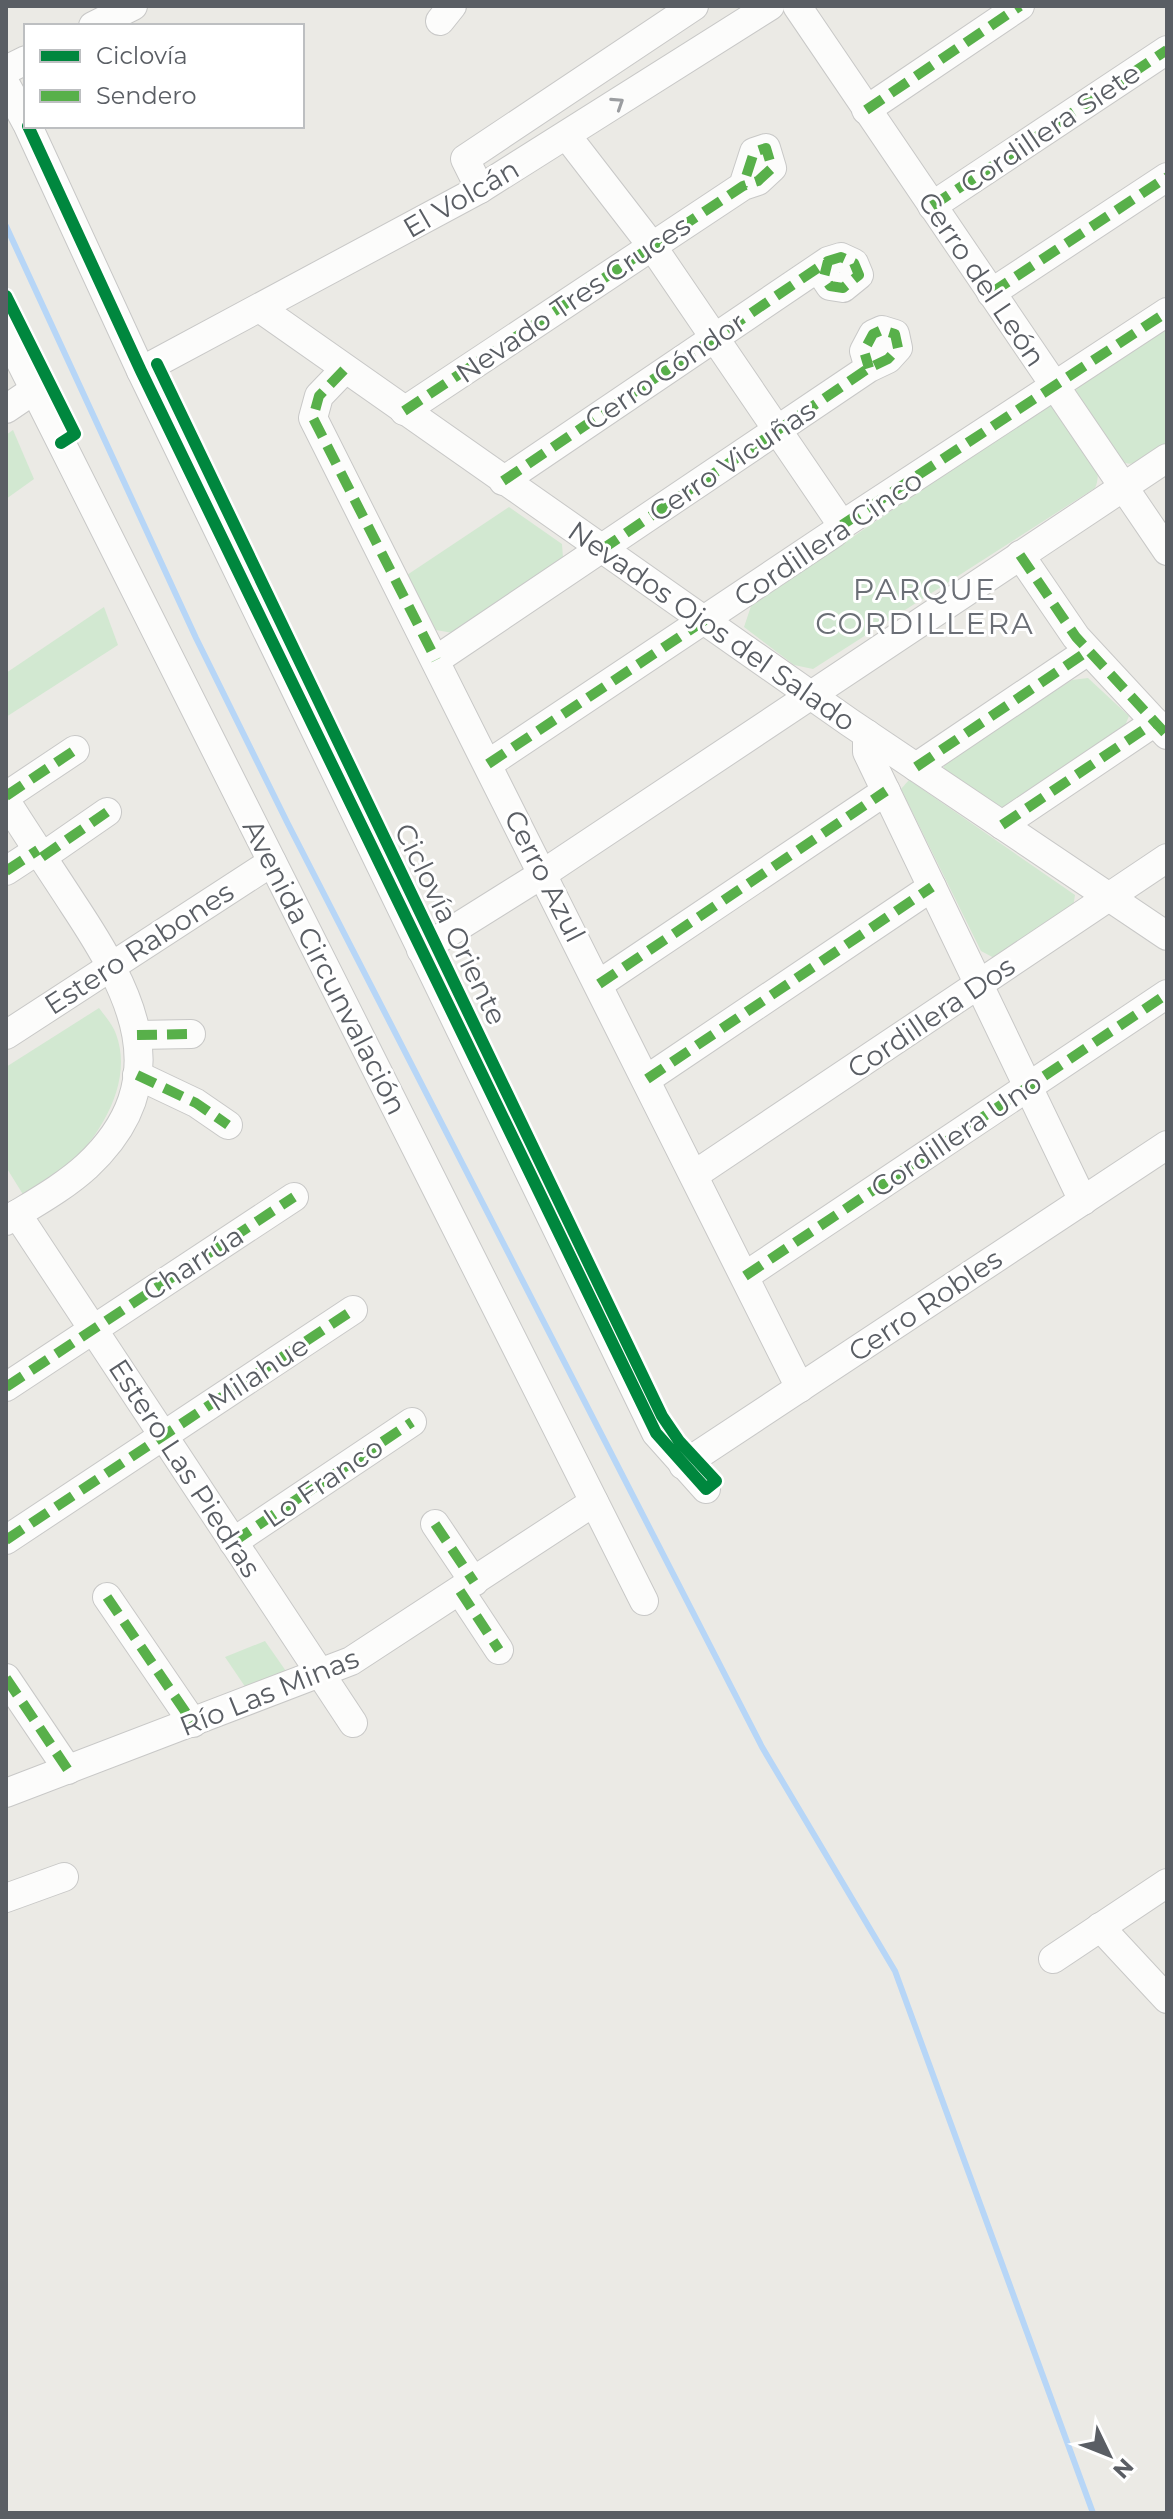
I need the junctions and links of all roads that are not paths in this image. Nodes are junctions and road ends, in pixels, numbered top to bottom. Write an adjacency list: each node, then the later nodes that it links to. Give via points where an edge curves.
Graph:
1 (133, 6): 6 (street)
2 (694, 6): 17 (street, El Volcán, via 465,159)
3 (770, 6): 14 (street, El Volcán, one-way to 3)
4 (797, 6): 11 (street, Cerro del León)
5 (1020, 6): 11 (street)
6 (97, 24)
7 (1167, 50): 18 (street, Cordillera Siete)
8 (24, 61): 9 (street)
9 (6, 70)
10 (6, 85): 12 (street)
11 (866, 110): 18 (street, Cerro del León)
12 (24, 118)
13 (29, 128): 28 (street)
14 (567, 136): 17 (street, El Volcán); 19 (street)
15 (1167, 177): 21 (street)
16 (743, 186): 19 (street, Nevado Tres Cruces)
17 (480, 189): 22 (street, El Volcán)
18 (932, 206): 21 (street, Cerro del León)
19 (652, 246): 25 (street); 32 (street, Nevado Tres Cruces)
20 (828, 261): 25 (street, Cerro Cóndor)
21 (991, 293): 29 (street, Cerro del León)
22 (261, 309): 27 (street, Nevados Ojos del Salado); 28 (street, El Volcán)
23 (1167, 312): 29 (street, Cordillera Cinco)
24 (6, 333): 30 (street, Avenida Circunvalación)
25 (715, 337): 33 (street); 35 (street, Cerro Cóndor)
26 (869, 368): 33 (street, Cerro Vicuñas)
27 (344, 370): 32 (street, Nevados Ojos del Salado); 43 (street, Cerro Azul, via 319,396 313,418)
28 (141, 371): 62 (street)
29 (1055, 386): 36 (street, Cerro del León); 37 (street, Cordillera Cinco)
30 (34, 390): 31 (street); 56 (street, Avenida Circunvalación)
31 (6, 409)
32 (404, 411): 35 (street, Nevados Ojos del Salado)
33 (778, 430): 37 (street); 38 (street, Cerro Vicuñas)
34 (1167, 458): 36 (street)
35 (503, 481): 38 (street, Nevados Ojos del Salado)
36 (1123, 487): 39 (street, Cerro del León); 40 (street)
37 (842, 525): 41 (street, Cordillera Cinco)
38 (601, 550): 41 (street, Nevados Ojos del Salado); 43 (street, Cerro Vicuñas)
39 (1167, 551)
40 (1020, 555): 42 (street); 44 (street)
41 (705, 620): 44 (street, Nevados Ojos del Salado); 48 (street, Cordillera Cinco)
42 (1088, 651): 45 (street); 49 (street)
43 (436, 660): 48 (street, Cerro Azul)
44 (811, 695): 46 (street, Nevados Ojos del Salado); 58 (street)
45 (1161, 728): 53 (street)
46 (867, 734): 49 (street, Nevados Ojos del Salado); 50 (street, via 867,752)
47 (75, 750): 51 (street)
48 (488, 764): 58 (street, Cerro Azul)
49 (916, 767): 53 (street, Nevados Ojos del Salado)
50 (886, 791): 59 (street); 64 (street)
51 (6, 798): 54 (street)
52 (107, 812): 54 (street)
53 (1002, 825): 60 (street, Nevados Ojos del Salado)
54 (40, 853): 57 (street); 63 (street)
55 (1167, 858): 60 (street, Cordillera Dos)
56 (272, 862): 63 (street, Estero Rabones); 88 (street, Avenida Circunvalación)
57 (6, 871)
58 (544, 873): 62 (street); 64 (street, Cerro Azul)
59 (932, 887): 65 (street); 71 (street)
60 (1109, 897): 61 (street, Nevados Ojos del Salado); 65 (street, Cordillera Dos)
61 (1167, 936)
62 (421, 950): 86 (street, via 656,1433)
63 (113, 964): 68 (street, Estero Rabones); 69 (street)
64 (599, 984): 71 (street, Cerro Azul)
65 (978, 985): 72 (street); 75 (street, Cordillera Dos)
66 (1167, 994): 72 (street, Cordillera Uno)
67 (191, 1034): 69 (street)
68 (6, 1035)
69 (137, 1035): 70 (street)
70 (137, 1075): 73 (street); 78 (street, via 124,1113 100,1152 69,1180)
71 (647, 1079): 75 (street, Cerro Azul)
72 (1028, 1087): 77 (street); 79 (street, Cordillera Uno)
73 (228, 1125)
74 (1167, 1145): 77 (street, Cerro Robles)
75 (694, 1175): 79 (street, Cerro Azul)
76 (294, 1197): 81 (street, Charrúa)
77 (1083, 1201): 83 (street, Cerro Robles)
78 (11, 1218): 81 (street, Estero Las Piedras)
79 (745, 1276): 83 (street, Cerro Azul)
80 (353, 1310): 85 (street, Milahue)
81 (93, 1329): 82 (street, Charrúa); 85 (street, Estero Las Piedras)
82 (6, 1387)
83 (800, 1388): 86 (street, Cerro Robles)
84 (412, 1422): 91 (street, Lo Franco)
85 (163, 1436): 90 (street, Milahue); 91 (street, Estero Las Piedras)
86 (683, 1465): 87 (street)
87 (706, 1489)
88 (594, 1502): 92 (street, Río Las Minas); 94 (street, Avenida Circunvalación)
89 (435, 1524): 92 (street)
90 (6, 1540)
91 (233, 1542): 96 (street, Estero Las Piedras)
92 (467, 1586): 95 (street); 96 (street, Río Las Minas, via 377,1646)
93 (107, 1597): 98 (street)
94 (644, 1601)
95 (499, 1650)
96 (321, 1675): 98 (street, Río Las Minas); 99 (street, Estero Las Piedras)
97 (6, 1678): 100 (street)
98 (193, 1723): 100 (street, Río Las Minas)
99 (353, 1723)
100 (68, 1770): 101 (street, Río Las Minas)
101 (6, 1793)
102 (64, 1877): 104 (street)
103 (1167, 1883): 105 (street)
104 (6, 1898)
105 (1100, 1927): 106 (street); 107 (street)
106 (1053, 1959)
107 (1167, 1999)

